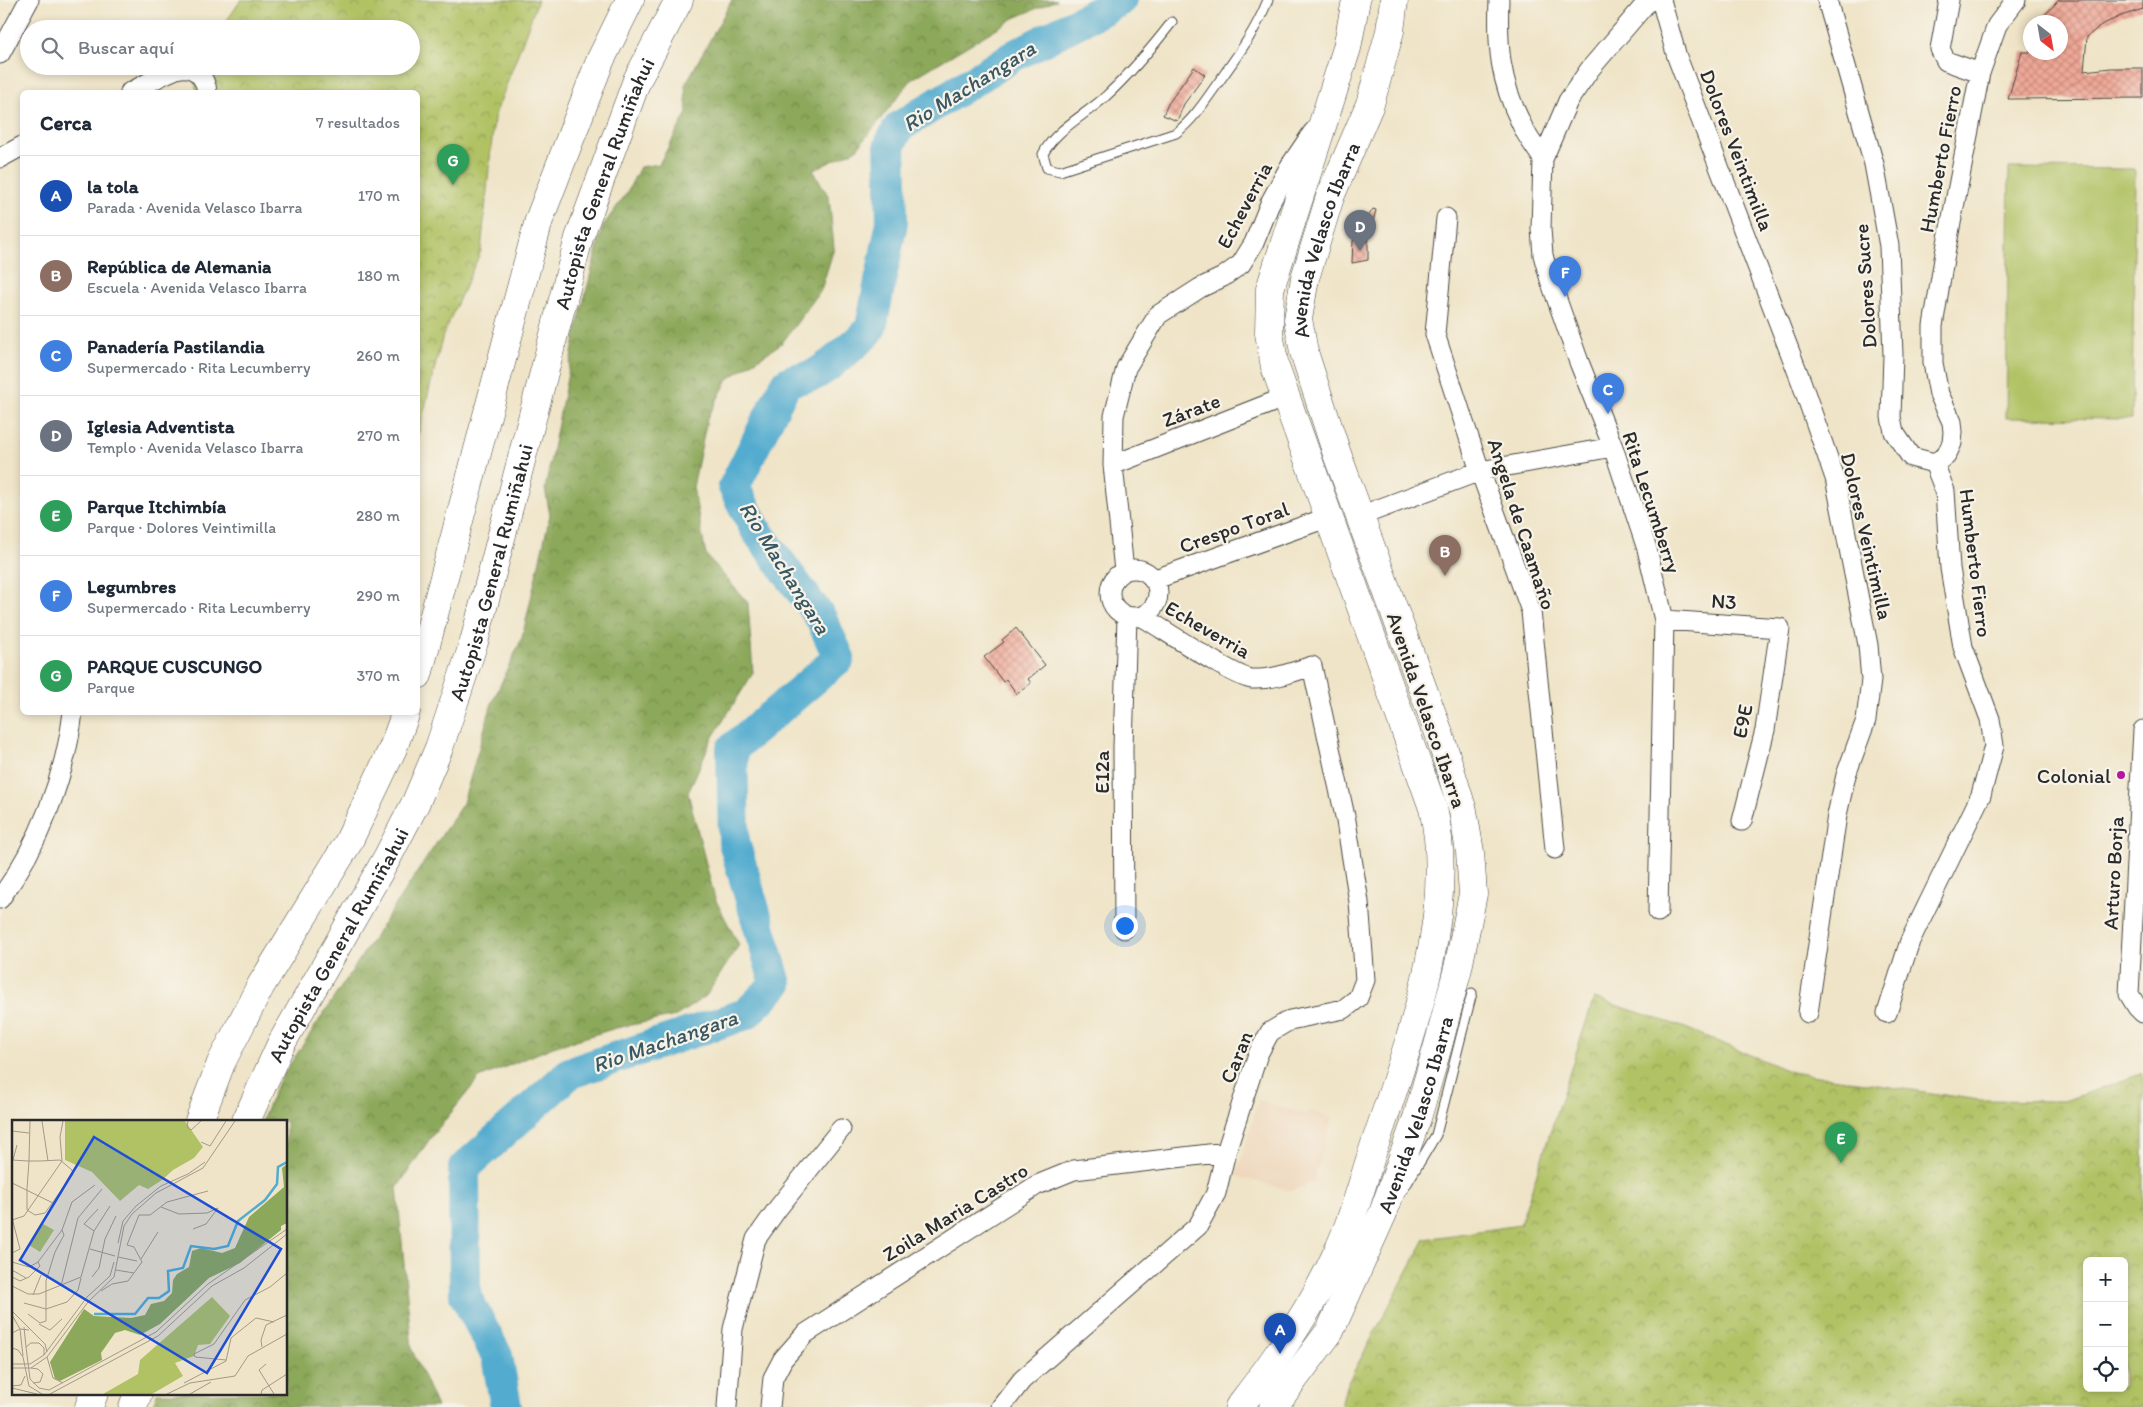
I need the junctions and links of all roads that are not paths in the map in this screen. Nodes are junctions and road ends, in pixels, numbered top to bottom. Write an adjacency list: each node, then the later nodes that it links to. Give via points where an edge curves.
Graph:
1 (29, 0): 14 (street)
2 (630, 0): 38 (main road, Autopista General Rumiñahui, via 600,61 539,220)
3 (680, 0): 52 (main road, Autopista General Rumiñahui, via 637,80 579,238 474,642 439,748 408,818 281,1044)
4 (1268, 0): 13 (lane, via 1258,25 1241,50 1190,122 1176,133 1060,171 1047,168 1042,154 1049,142 1132,72)
5 (1356, 0): 20 (main road, Avenida Velasco Ibarra, via 1347,48)
6 (1394, 0): 30 (main road, Avenida Velasco Ibarra, via 1390,31 1370,104 1330,197 1305,278 1298,319 1307,362 1336,454)
7 (1499, 0): 23 (street, via 1498,39 1503,78 1521,124)
8 (1649, 0): 23 (street, Rita Lecumberry, via 1590,69 1568,101)
9 (1662, 0): 50 (street, Dolores Veintimilla, via 1677,57 1835,478 1868,645 1871,680 1866,720 1846,776 1837,815)
10 (1827, 0): 27 (street, Dolores Sucre, via 1874,164 1889,246 1891,417 1894,432 1911,457)
11 (1949, 0): 15 (street, via 1940,50 1946,61)
12 (2016, 0): 15 (street, Humberto Fierro, via 1998,25)
13 (1172, 22)
14 (0, 54)
15 (1980, 73): 27 (street, Humberto Fierro, via 1933,326 1932,362 1954,432 1946,456)
16 (165, 75): 18 (street)
17 (201, 75): 19 (street)
18 (134, 90)
19 (205, 90)
20 (1325, 114): 25 (main road, Avenida Velasco Ibarra, via 1270,289 1269,333 1275,366); 28 (street, Echeverria, via 1290,166 1241,264 1158,315 1126,368 1114,416)
21 (20, 147): 22 (street)
22 (0, 158)
23 (1543, 159): 26 (street, Rita Lecumberry, via 1543,255 1579,362)
24 (1446, 218): 29 (street, Angela de Caamaño, via 1436,334)
25 (1286, 398): 28 (street, Zárate); 31 (main road, Avenida Velasco Ibarra)
26 (1613, 447): 29 (street); 35 (street, Rita Lecumberry, via 1647,549)
27 (1934, 463): 48 (street, Humberto Fierro, via 1945,491 1950,568 1963,647 1990,719 1994,746 1981,795 1910,941)
28 (1113, 465): 32 (street, Echeverria)
29 (1480, 471): 30 (street); 43 (street, Angela de Caamaño, via 1530,611)
30 (1360, 516): 55 (main road, Avenida Velasco Ibarra, via 1439,733 1463,811 1470,852 1472,894 1439,1042)
31 (1329, 517): 33 (street, Crespo Toral); 63 (main road, Avenida Velasco Ibarra, via 1433,808 1439,833 1440,891 1431,956 1412,1031 1339,1250 1280,1354)
32 (1124, 571): 33 (street, Echeverria, via 1140,570); 34 (street, Echeverria, via 1112,583 1110,599 1120,613)
33 (1154, 580): 34 (street, Echeverria, via 1158,593 1156,600 1148,612)
34 (1134, 616): 37 (street, Echeverria, via 1250,679 1274,677); 46 (street, E12a, via 1123,747)
35 (1664, 620): 36 (street, N3); 45 (street, Rita Lecumberry)
36 (1780, 628): 42 (street, E9E, via 1765,730)
37 (1312, 666): 54 (street, Caran, via 1346,821 1359,902 1365,980 1358,998 1344,1009 1290,1020 1270,1032 1258,1054)
38 (420, 667)
39 (72, 715): 44 (street, via 62,768 51,801 22,867)
40 (405, 715): 51 (main road, Autopista General Rumiñahui, via 393,748 348,843 260,987 221,1063)
41 (2143, 730): 49 (street, Arturo Borja, via 2130,994)
42 (1742, 821)
43 (1555, 848)
44 (0, 899)
45 (1658, 912)
46 (1124, 929)
47 (1472, 993): 55 (lane, via 1436,1135 1404,1190)
48 (1887, 1013)
49 (2143, 1013)
50 (1808, 1014)
51 (199, 1120)
52 (246, 1120)
53 (841, 1129): 60 (street, via 756,1239 733,1329)
54 (1226, 1152): 61 (street, Zoila Maria Castro, via 1074,1170 1037,1185 805,1334 783,1359 773,1378); 62 (street, Caran, via 1216,1193 1198,1226 1022,1380)
55 (1383, 1213): 64 (main road, Avenida Velasco Ibarra, via 1330,1331)
56 (94, 1394): 58 (main road)
57 (138, 1394): 59 (main road)
58 (89, 1407)
59 (133, 1407)
60 (727, 1407)
61 (770, 1407)
62 (1002, 1407)
63 (1239, 1407)
64 (1273, 1407)

